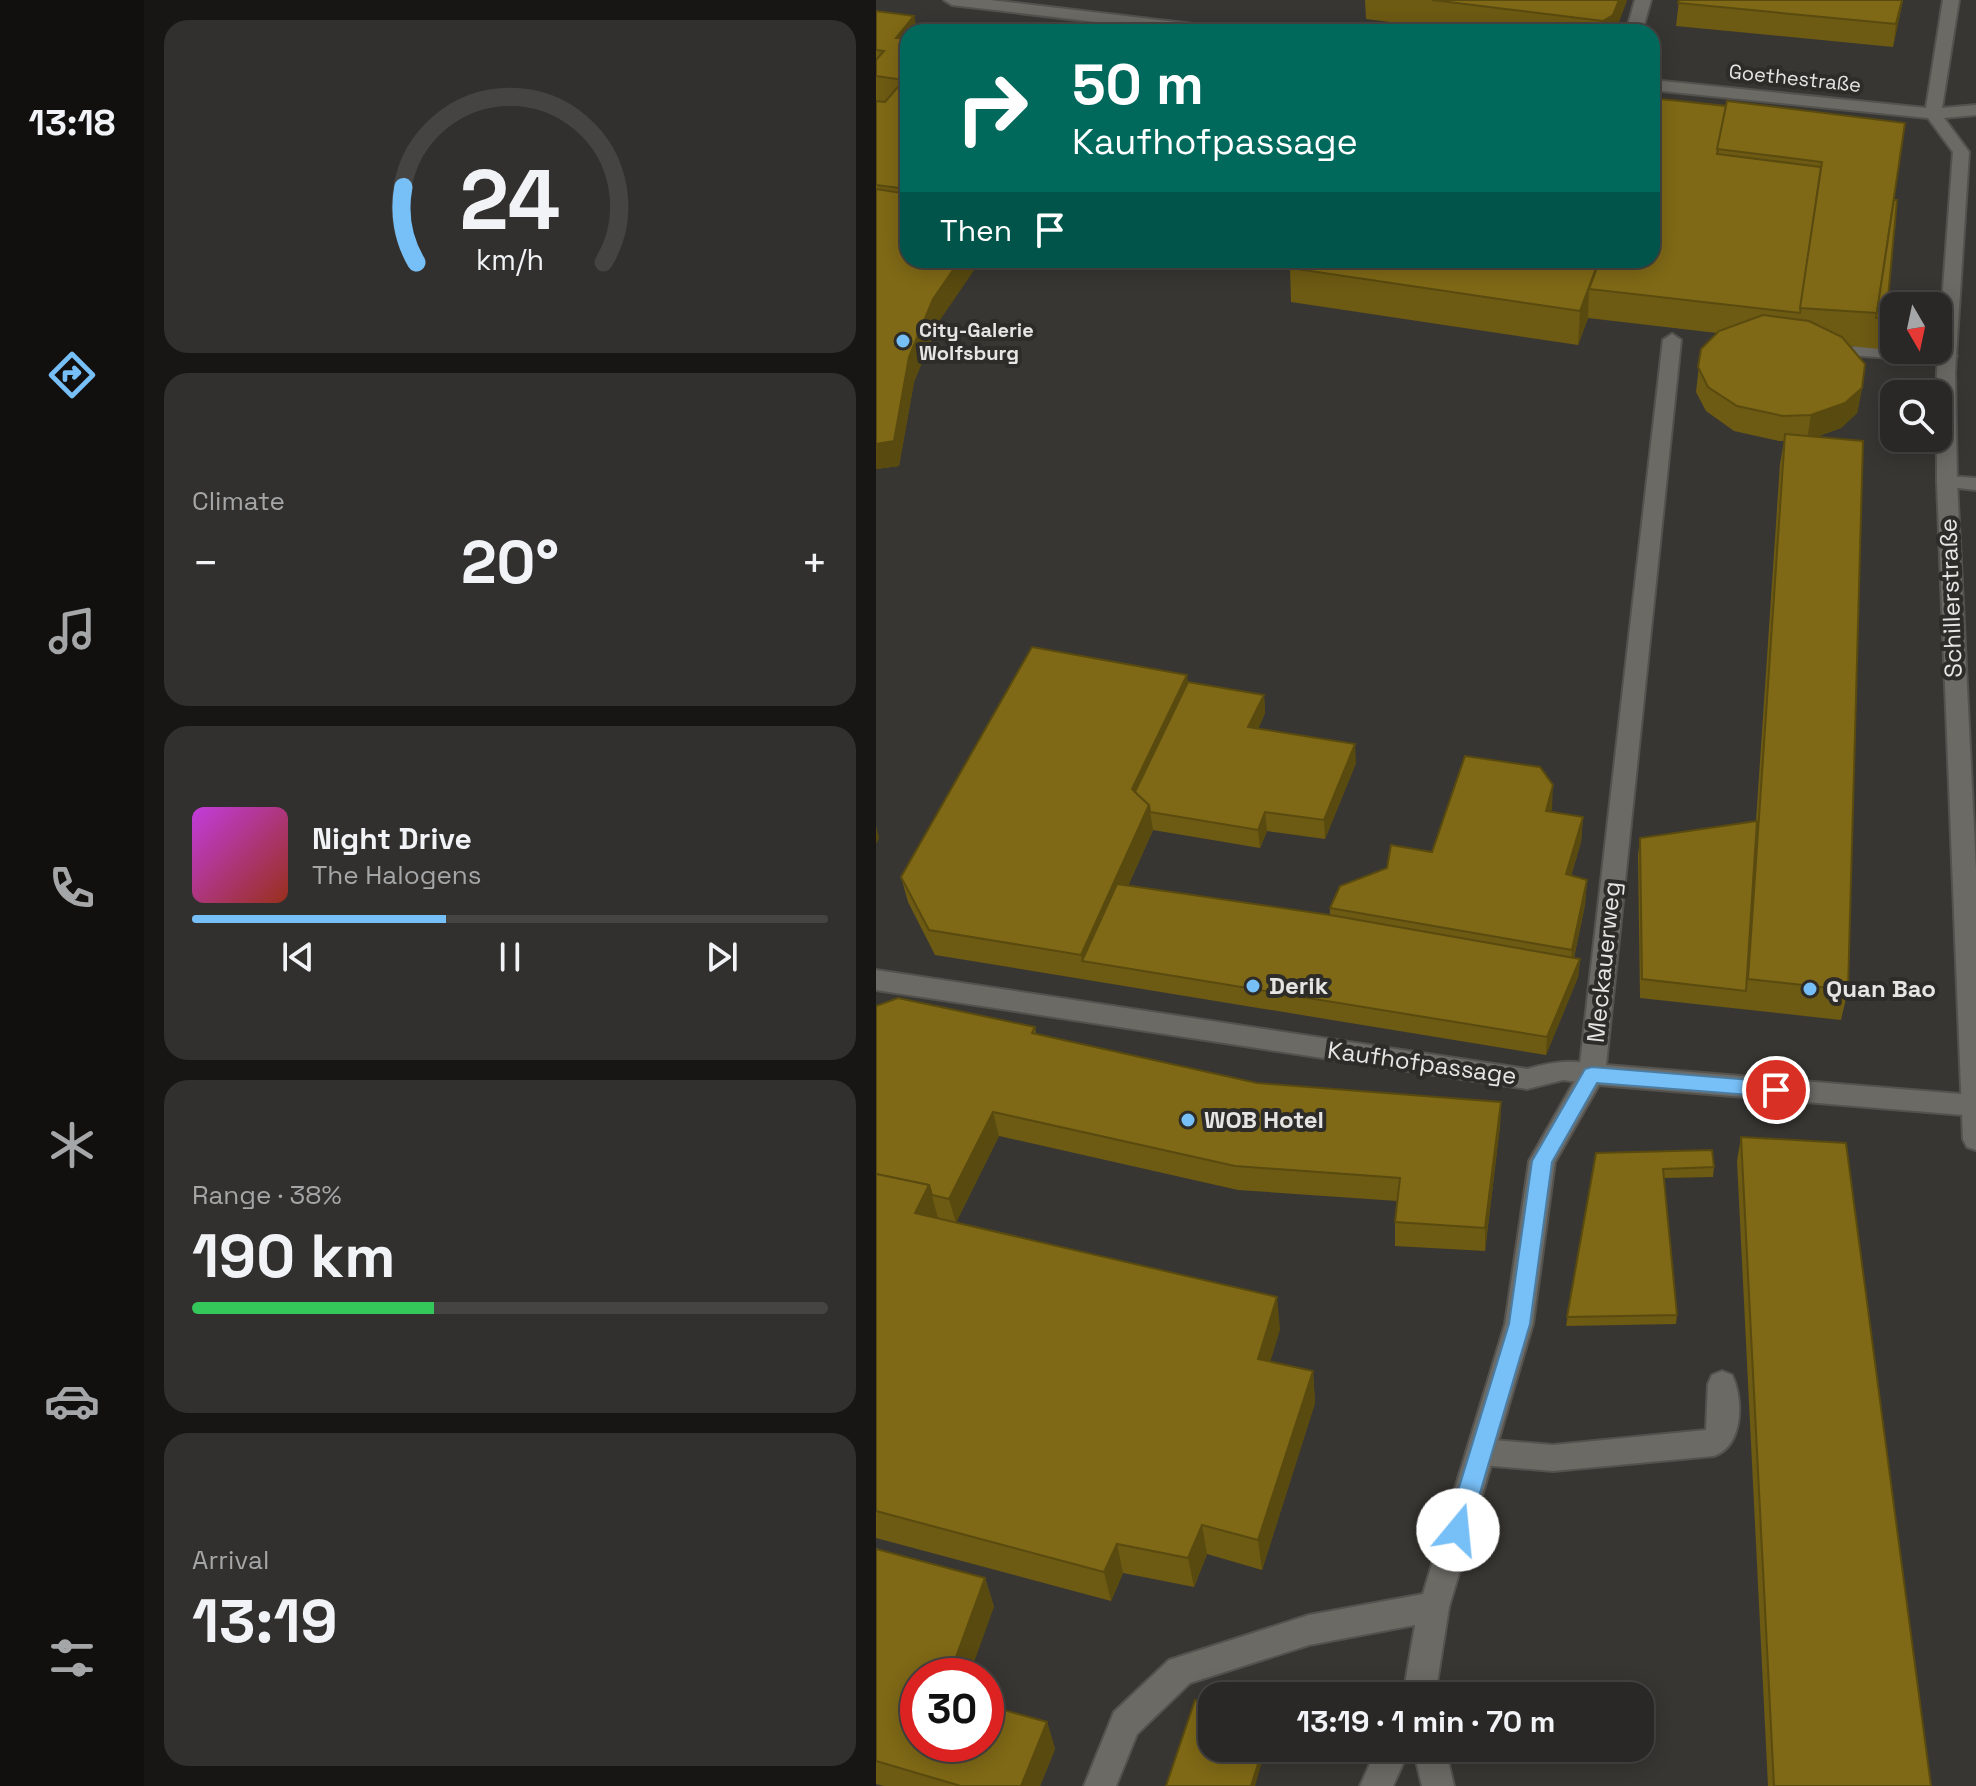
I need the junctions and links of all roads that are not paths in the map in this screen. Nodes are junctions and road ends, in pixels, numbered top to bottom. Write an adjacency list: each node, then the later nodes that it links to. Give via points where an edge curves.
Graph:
1 (952, 0): 4 (street)
2 (1643, 0): 5 (street)
3 (1951, 0): 8 (street)
4 (1152, 24)
5 (1636, 24)
6 (1660, 86): 8 (street, Goethestraße)
7 (1976, 110): 8 (street, Goethestraße)
8 (1933, 114): 9 (street, Goethestraße); 10 (street, Schillerstraße)
9 (1976, 127)
10 (1969, 146): 11 (street, Schillerstraße)
11 (1952, 316)
12 (1672, 340): 20 (street, Meckauerweg)
13 (1856, 351): 14 (street)
14 (1880, 352)
15 (1948, 364): 16 (street, Schillerstraße)
16 (1947, 482): 17 (street); 19 (street, Schillerstraße)
17 (1976, 484)
18 (876, 980): 20 (street, Kaufhofpassage, via 1527,1079 1563,1070)
19 (1974, 1040): 21 (street, Schillerstraße)
20 (1592, 1074): 21 (street, Kaufhofpassage); 24 (street, Meckauerweg, via 1542,1161 1519,1324)
21 (1973, 1106): 22 (street, Schillerstraße)
22 (1976, 1139)
23 (1722, 1384): 24 (street, via 1723,1430 1714,1443 1553,1458)
24 (1481, 1452): 25 (street, Meckauerweg)
25 (1434, 1607): 26 (street, Meckauerweg); 29 (street, via 1309,1630 1180,1671 1125,1723)
26 (1421, 1682)
27 (1387, 1762): 30 (street)
28 (1432, 1762): 31 (street)
29 (1100, 1786)
30 (1376, 1786)
31 (1438, 1786)

